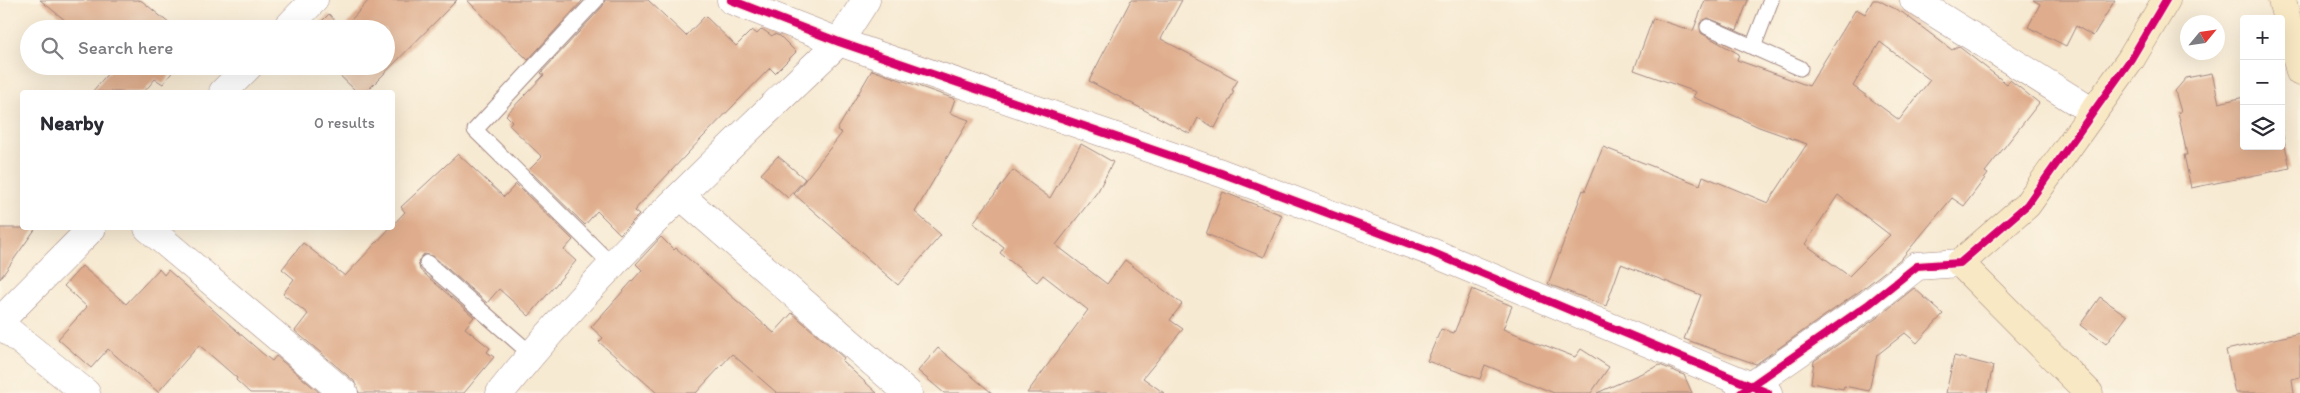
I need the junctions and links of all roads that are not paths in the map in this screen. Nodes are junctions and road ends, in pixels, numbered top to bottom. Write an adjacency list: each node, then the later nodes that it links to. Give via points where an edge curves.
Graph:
1 (314, 0): 9 (street)
2 (596, 0): 23 (lane, via 475,130)
3 (730, 0): 11 (street)
4 (866, 0): 11 (street)
5 (1771, 0): 12 (lane)
6 (1914, 0): 17 (street)
7 (2166, 0): 17 (street, via 2131,60)
8 (2282, 0): 14 (street)
9 (295, 20)
10 (1708, 27): 12 (lane)
11 (839, 42): 18 (street); 26 (street, via 1221,173 1386,235)
12 (1753, 47): 13 (lane)
13 (1800, 68)
14 (2300, 72)
15 (240, 75): 16 (street)
16 (225, 90)
17 (2093, 112): 22 (street, via 2027,205)
18 (681, 196): 23 (street); 30 (street)
19 (90, 230): 24 (street)
20 (150, 230): 28 (street)
21 (427, 263): 25 (lane)
22 (1960, 263): 26 (street, via 1917,266); 31 (street)
23 (612, 265): 25 (street)
24 (0, 322): 27 (street)
25 (531, 354): 29 (street)
26 (1753, 391)
27 (86, 393)
28 (344, 393)
29 (500, 393)
30 (908, 393)
31 (2089, 393)

